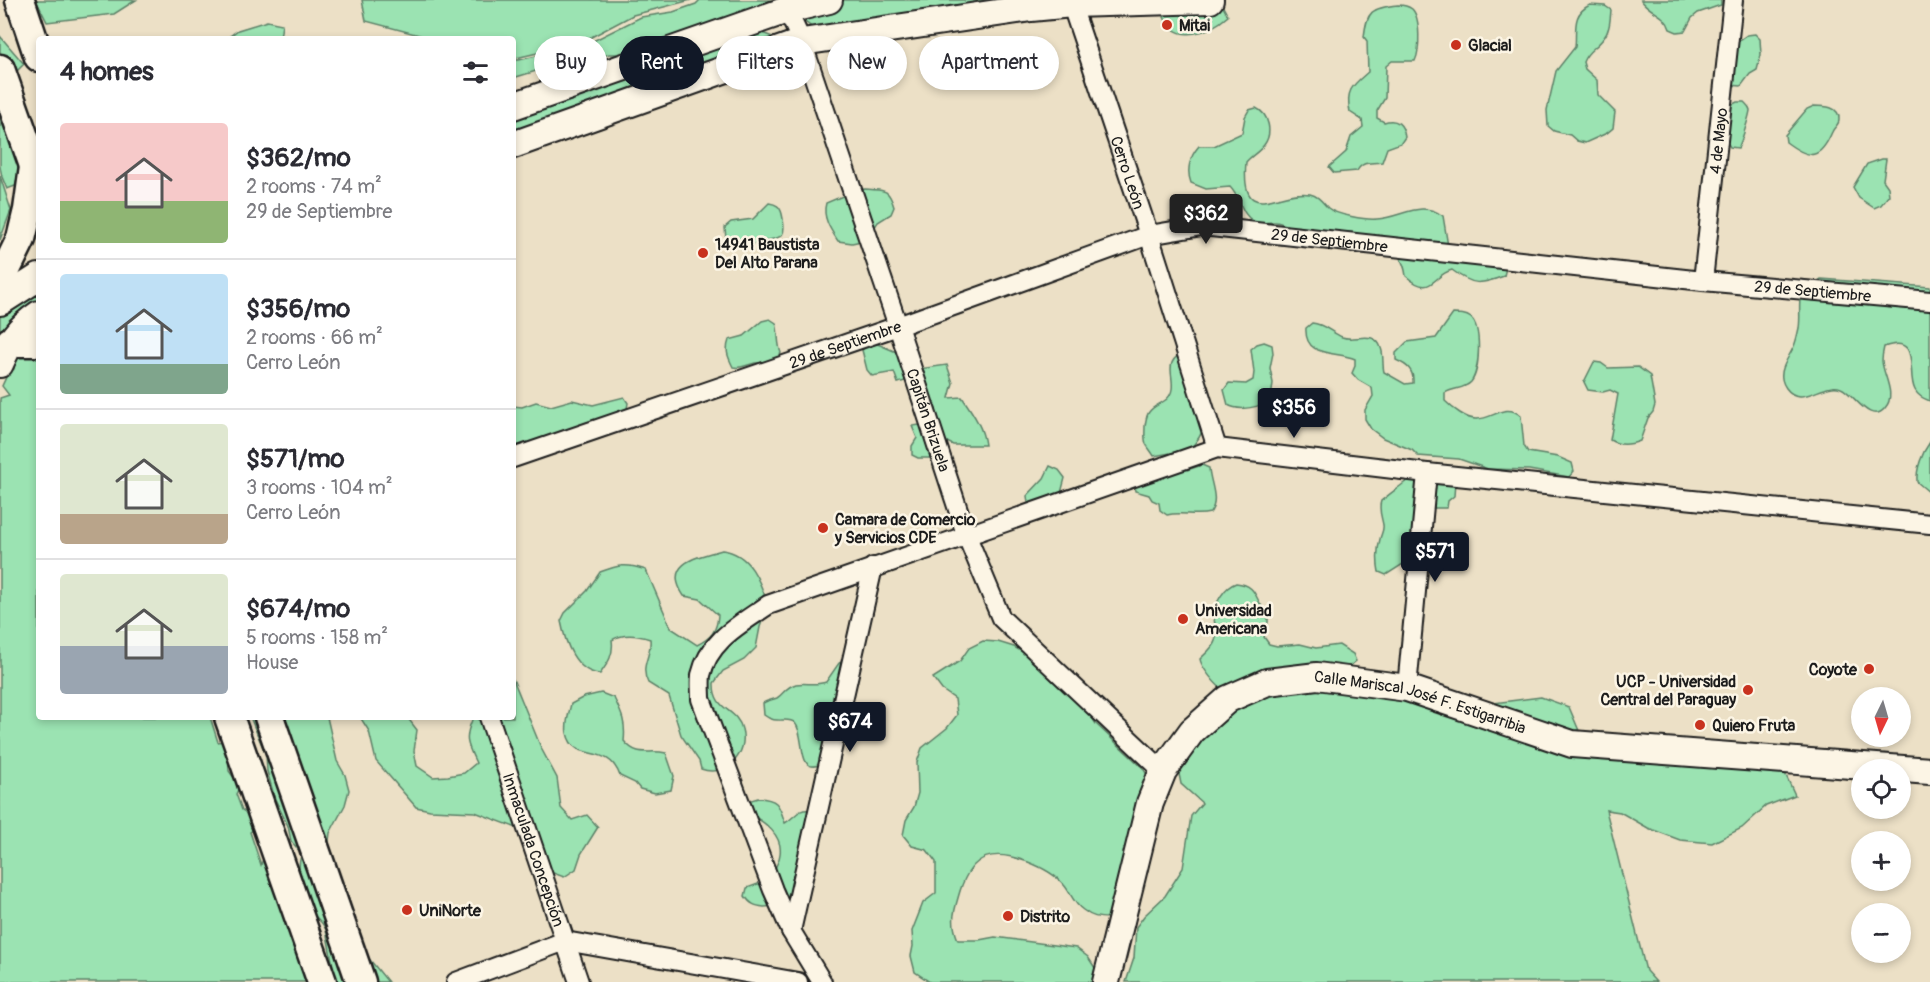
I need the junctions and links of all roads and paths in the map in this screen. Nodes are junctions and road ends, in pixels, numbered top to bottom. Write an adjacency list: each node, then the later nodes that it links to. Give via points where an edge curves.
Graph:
1 (20, 0): 9 (main road)
2 (829, 0): 6 (street)
3 (1210, 0): 5 (street)
4 (1732, 0): 19 (street, 4 de Mayo)
5 (1071, 2): 8 (street); 17 (street, Cerro León)
6 (787, 10): 7 (street, Capitán Brizuela); 13 (street)
7 (799, 36)
8 (815, 40)
9 (36, 48)
10 (0, 69): 15 (main road)
11 (716, 72): 14 (street)
12 (815, 80): 24 (street, Capitán Brizuela)
13 (516, 105)
14 (516, 143)
15 (36, 171)
16 (36, 178): 20 (main road, via 21,239)
17 (1149, 236): 19 (street, 29 de Septiembre, via 1202,226); 24 (street, 29 de Septiembre); 27 (street, Cerro León)
18 (36, 279): 22 (street)
19 (1703, 281): 21 (street, 29 de Septiembre)
20 (0, 282)
21 (1930, 301)
22 (0, 302)
23 (36, 316): 26 (street, via 22,325)
24 (898, 326): 28 (street, 29 de Septiembre); 31 (street, Capitán Brizuela)
25 (36, 343): 26 (main road)
26 (5, 353)
27 (1217, 448): 29 (street); 31 (street)
28 (516, 457)
29 (1427, 474): 30 (street); 33 (street)
30 (1930, 524)
31 (966, 534): 32 (street); 37 (street, Capitán Brizuela, via 1001,618)
32 (873, 567): 39 (street); 39 (street, via 768,605 724,635 711,650 701,675 701,699)
33 (1407, 688): 37 (street, Calle Mariscal José F. Estigarribia, via 1317,676 1267,682 1228,699 1192,732); 38 (street, Calle Mariscal José F. Estigarribia, via 1572,744)
34 (230, 720): 41 (main road)
35 (270, 720): 42 (main road)
36 (490, 720): 40 (street, Inmaculada Concepción)
37 (1163, 771): 47 (street, Calle Mariscal José F. Estigarribia, via 1150,803)
38 (1930, 771)
39 (791, 931): 46 (street)
40 (565, 941): 43 (street); 44 (street, Inmaculada Concepción); 45 (street)
41 (322, 982)
42 (361, 982)
43 (456, 982)
44 (579, 982)
45 (798, 982)
46 (822, 982)
47 (1106, 982)

